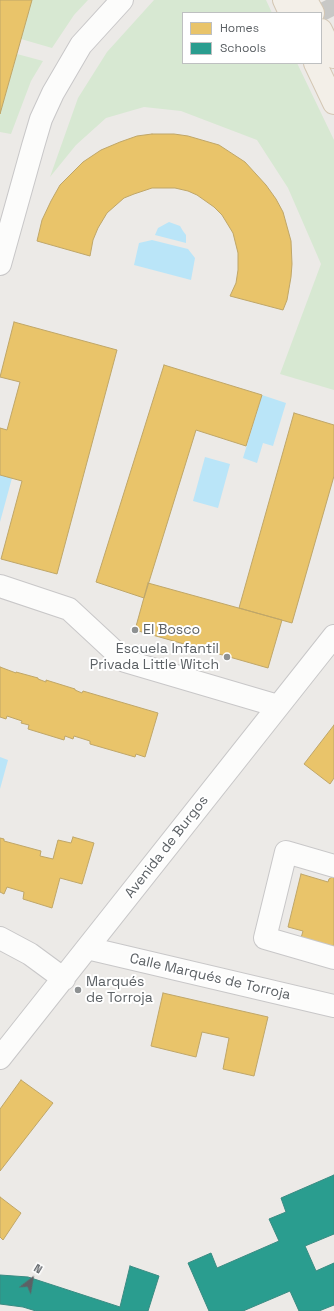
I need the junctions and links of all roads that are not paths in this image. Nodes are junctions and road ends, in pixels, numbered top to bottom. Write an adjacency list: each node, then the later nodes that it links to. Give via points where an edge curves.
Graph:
1 (122, 0): 10 (street, via 81,45 41,119)
2 (284, 0): 4 (main road)
3 (306, 0): 5 (main road)
4 (290, 12)
5 (312, 12)
6 (322, 32): 7 (main road)
7 (334, 57)
8 (315, 64): 9 (main road)
9 (334, 103)
10 (0, 264)
11 (0, 586): 13 (street, via 69,609 125,661)
12 (334, 636): 13 (street, Avenida de Burgos)
13 (278, 706): 16 (street, Avenida de Burgos)
14 (334, 866): 17 (street, via 286,852 265,938)
15 (0, 938): 18 (street, via 30,954)
16 (87, 948): 18 (street, Avenida de Burgos); 19 (street, Calle Marqués de Torroja)
17 (334, 958)
18 (64, 979): 20 (street, Avenida de Burgos)
19 (334, 1006)
20 (0, 1058)

